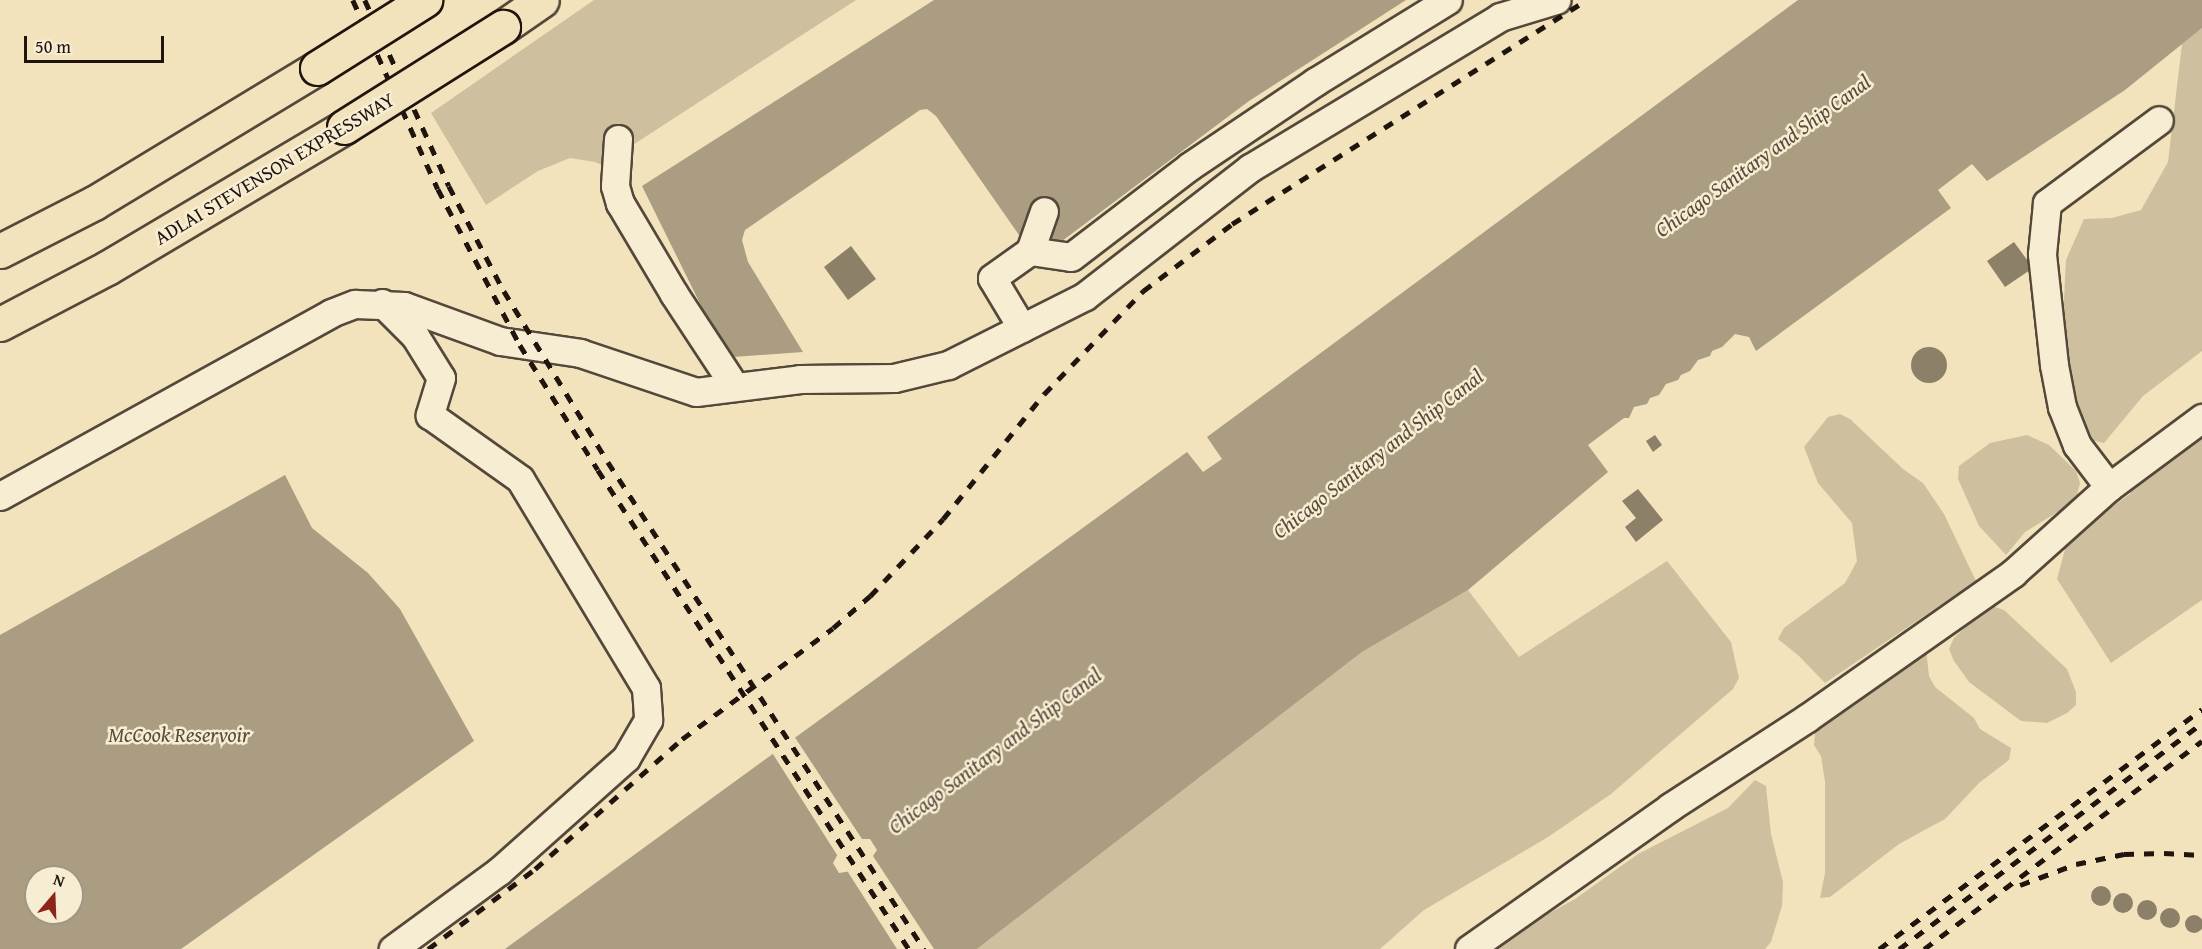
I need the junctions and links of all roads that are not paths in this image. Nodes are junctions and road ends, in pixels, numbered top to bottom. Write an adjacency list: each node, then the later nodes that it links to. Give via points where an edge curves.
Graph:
1 (425, 0): 8 (highway, bridge, via 94,203)
2 (542, 0): 11 (highway, ADLAI STEVENSON EXPRESSWAY, bridge, via 344,127 107,268)
3 (1448, 0): 9 (lane, via 1315,82 1190,166 1071,257)
4 (1556, 0): 12 (lane, via 1500,18 1250,168 1085,296)
5 (2159, 120): 15 (lane, via 2047,203 2042,254 2062,407 2077,446)
6 (618, 139): 13 (lane, via 615,186 620,203)
7 (1044, 211): 9 (lane)
8 (0, 251)
9 (1030, 251): 12 (lane, via 992,278)
10 (382, 303): 13 (lane, via 404,306 500,341 580,353 696,392); 16 (lane, via 355,304 331,313); 17 (lane, via 415,336 441,378 430,415 520,479 646,688 648,720 626,758 500,871)
11 (0, 324)
12 (1022, 328): 13 (lane, via 948,365 894,378 800,379)
13 (735, 387)
14 (2202, 418): 15 (lane)
15 (2109, 487): 18 (lane, via 2013,573)
16 (0, 496)
17 (393, 949)
18 (1469, 949)

